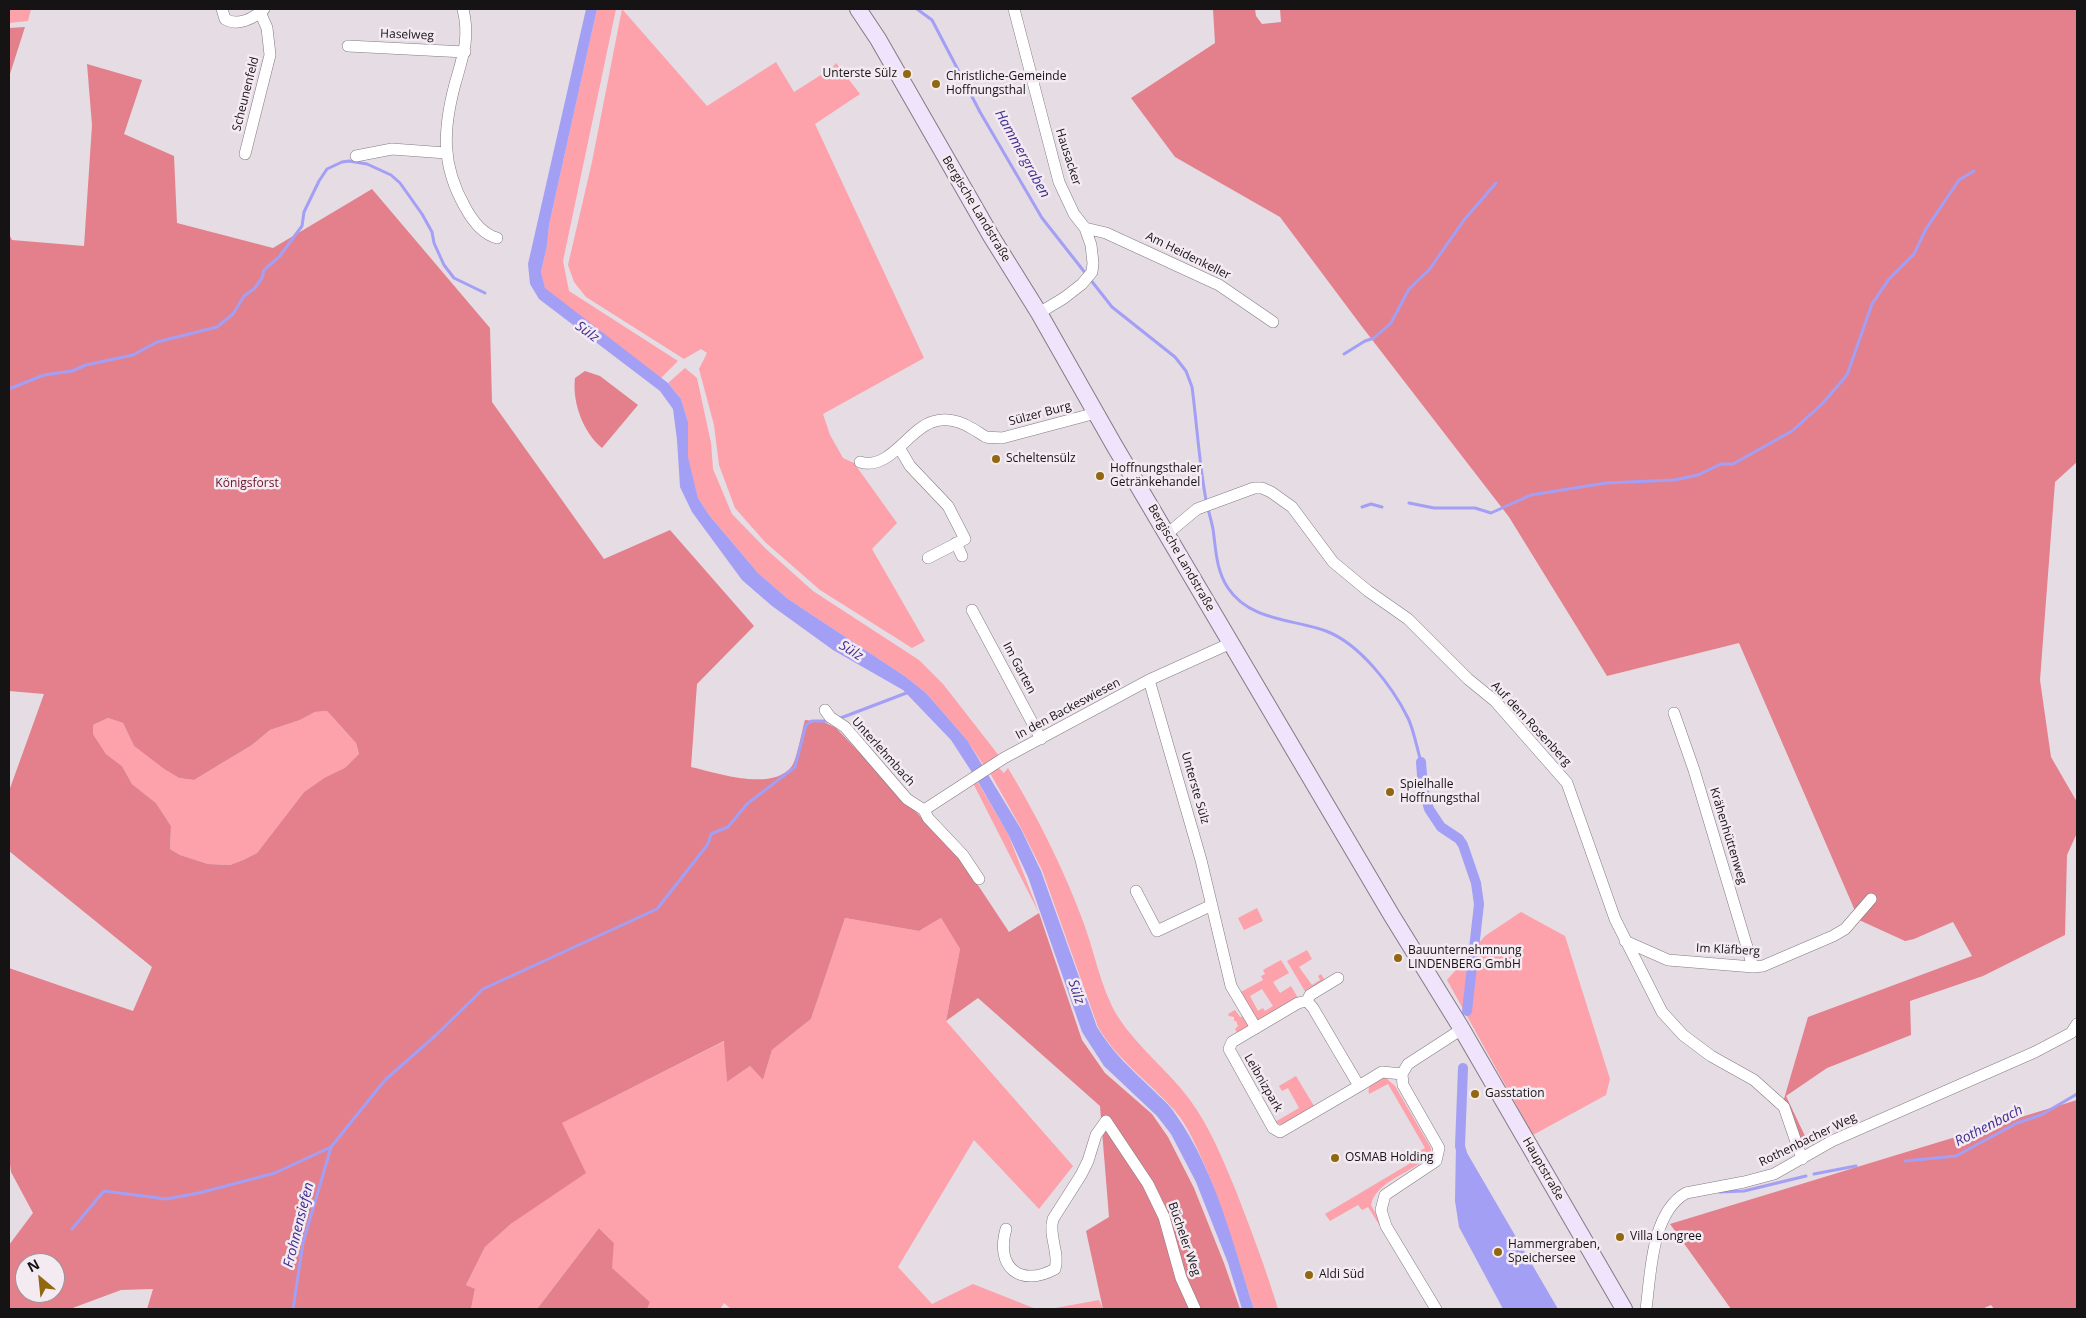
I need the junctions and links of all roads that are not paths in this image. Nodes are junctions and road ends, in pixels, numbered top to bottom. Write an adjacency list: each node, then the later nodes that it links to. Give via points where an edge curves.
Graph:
1 (222, 9): 5 (street, via 225,19 236,23)
2 (463, 9): 7 (street, via 467,34)
3 (858, 9): 13 (main road, Bergische Landstraße)
4 (1014, 9): 11 (street, Hausacker, via 1059,182 1074,214)
5 (262, 11): 9 (street, Scheunenfeld, via 270,55)
6 (348, 46): 7 (street, Haselweg)
7 (465, 52): 8 (street, via 446,125)
8 (446, 153): 10 (street, via 392,149); 12 (street, via 454,184 466,210 484,232)
9 (245, 154)
10 (356, 156)
11 (1085, 228): 13 (street, Hausacker, via 1091,245 1092,272 1064,298); 14 (street, Am Heidenkeller, via 1106,233 1219,285)
12 (497, 238)
13 (1039, 313): 15 (main road, Bergische Landstraße)
14 (1273, 322)
15 (1096, 413): 16 (street, Sülzer Burg, via 1002,438 986,437 964,423 944,419 920,429); 18 (main road, Bergische Landstraße)
16 (900, 449): 17 (street, Sülzer Burg, via 868,465); 19 (street, via 910,466 948,506 965,539)
17 (860, 462)
18 (1167, 534): 23 (main road, Bergische Landstraße); 33 (street, Auf dem Rosenberg, via 1207,504 1254,488 1262,488 1285,502 1298,514 1333,562 1408,619 1468,679 1495,701 1567,783 1604,890)
19 (956, 543): 20 (street); 21 (street)
20 (962, 556)
21 (928, 558)
22 (972, 610): 27 (street, Im Garten)
23 (1231, 643): 24 (street, In den Backeswiesen); 39 (main road, Bergische Landstraße)
24 (1149, 680): 27 (street, In den Backeswiesen); 32 (street, Unterste Sülz)
25 (825, 710): 28 (street, Unterlehmbach, via 844,727 907,800)
26 (1674, 713): 34 (street, Krähenhüttenweg)
27 (1041, 739): 28 (street, In den Backeswiesen)
28 (924, 810): 29 (street, Unterlehmbach)
29 (978, 879)
30 (1136, 891): 32 (street, via 1157,932)
31 (1870, 899): 34 (street, Im Kläfberg, via 1845,929 1833,936 1775,962)
32 (1212, 905): 38 (street, Unterste Sülz, via 1231,986)
33 (1626, 940): 34 (street, Im Kläfberg, via 1668,960); 42 (street, Auf dem Rosenberg, via 1662,1012 1683,1035 1754,1080 1784,1107)
34 (1753, 967)
35 (1338, 978): 36 (street, Leibnizpark, via 1310,995)
36 (1307, 1001): 38 (street, Leibnizpark); 41 (street)
37 (2077, 1024): 42 (street, Rothenbacher Weg, via 2070,1033 2035,1052 1832,1141)
38 (1256, 1028): 41 (street, Leibnizpark, via 1232,1042 1228,1049 1273,1128 1280,1132)
39 (1462, 1029): 40 (street, via 1408,1064); 46 (main road, Hauptstraße)
40 (1402, 1074): 41 (street, Leibnizpark, via 1382,1072); 44 (street, via 1403,1085 1439,1148 1436,1161 1385,1195 1381,1210 1386,1226)
41 (1359, 1086)
42 (1802, 1159): 47 (street, Rothenbacher Weg, via 1774,1174 1686,1193 1672,1203 1656,1240)
43 (1006, 1230): 45 (street, Bücheler Weg, via 1003,1239 1006,1262 1015,1272 1028,1278 1055,1269 1051,1226 1081,1175 1096,1134 1106,1120 1148,1184 1164,1217 1181,1278)
44 (1431, 1307)
45 (1195, 1309)
46 (1624, 1309)
47 (1646, 1309)

